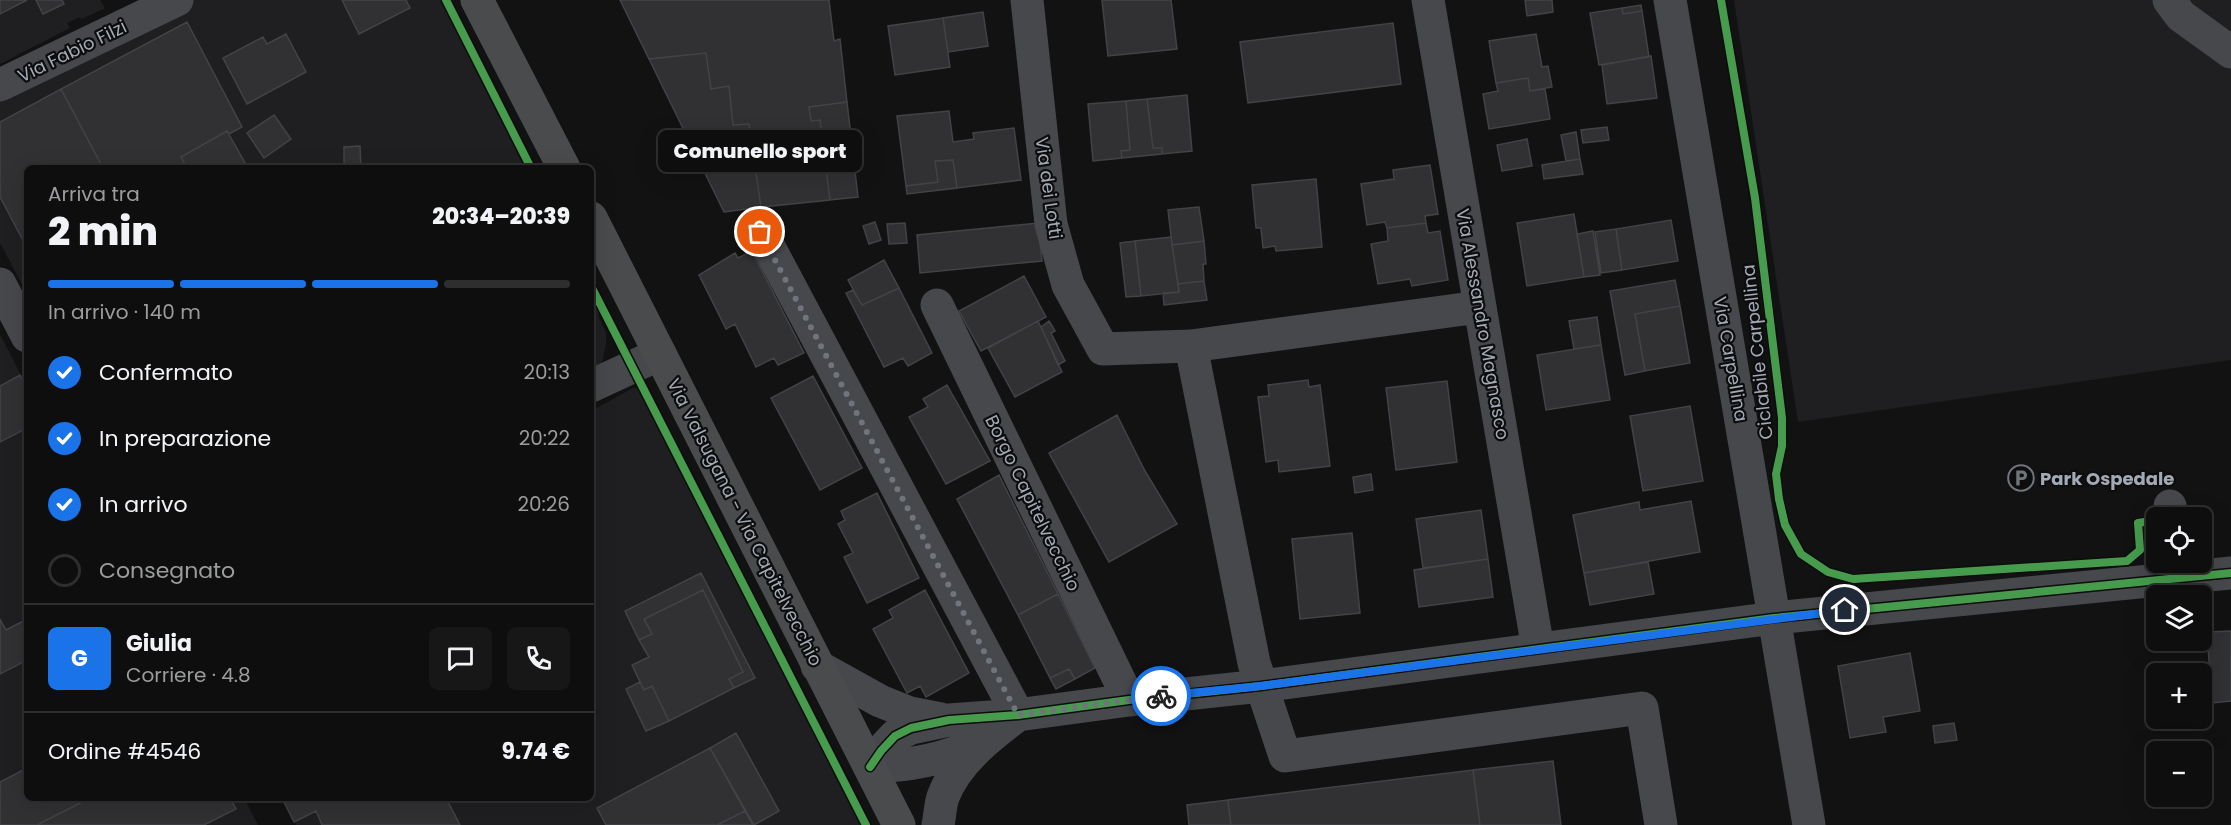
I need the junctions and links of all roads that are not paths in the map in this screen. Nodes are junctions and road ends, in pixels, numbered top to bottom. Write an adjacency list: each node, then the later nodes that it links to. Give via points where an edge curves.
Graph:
1 (177, 0): 8 (street, Via Fabio Filzi)
2 (477, 0): 9 (main road)
3 (1026, 0): 16 (street, Via dei Lotti, via 1051,224 1068,285 1103,350)
4 (1428, 0): 14 (street, Via Alessandro Magnasco)
5 (1670, 0): 22 (street, Via Carpellina)
6 (2169, 0): 7 (street, via 2181,16)
7 (2231, 52)
8 (0, 86)
9 (562, 165)
10 (594, 224): 17 (main road, Via Valsugana - Via Capitelvecchio)
11 (760, 232): 27 (street)
12 (0, 284): 15 (street)
13 (937, 305): 26 (street, Borgo Capitelvecchio)
14 (1479, 307): 16 (street, Via dei Lotti); 23 (street, Via Alessandro Magnasco)
15 (24, 330)
16 (1191, 346): 25 (street)
17 (660, 354): 18 (street); 24 (main road, Via Valsugana - Via Capitelvecchio)
18 (594, 385)
19 (2212, 572): 21 (street)
20 (2152, 573): 22 (street)
21 (2231, 573)
22 (1774, 618): 23 (street); 34 (street, Via Carpellina)
23 (1538, 649): 25 (street)
24 (817, 666): 28 (street, via 880,701 910,713); 30 (main road, Via Valsugana - Via Capitelvecchio)
25 (1261, 686): 26 (street); 33 (street, via 1285,756 1642,708)
26 (1129, 700): 27 (street)
27 (1018, 715): 28 (street); 29 (street)
28 (949, 720): 30 (street, via 911,728 895,736)
29 (985, 740): 30 (street, via 941,759); 32 (street, via 958,771 943,798)
30 (870, 767): 31 (main road, Via Valsugana - Via Capitelvecchio)
31 (899, 825)
32 (938, 825)
33 (1661, 825)
34 (1809, 825)

